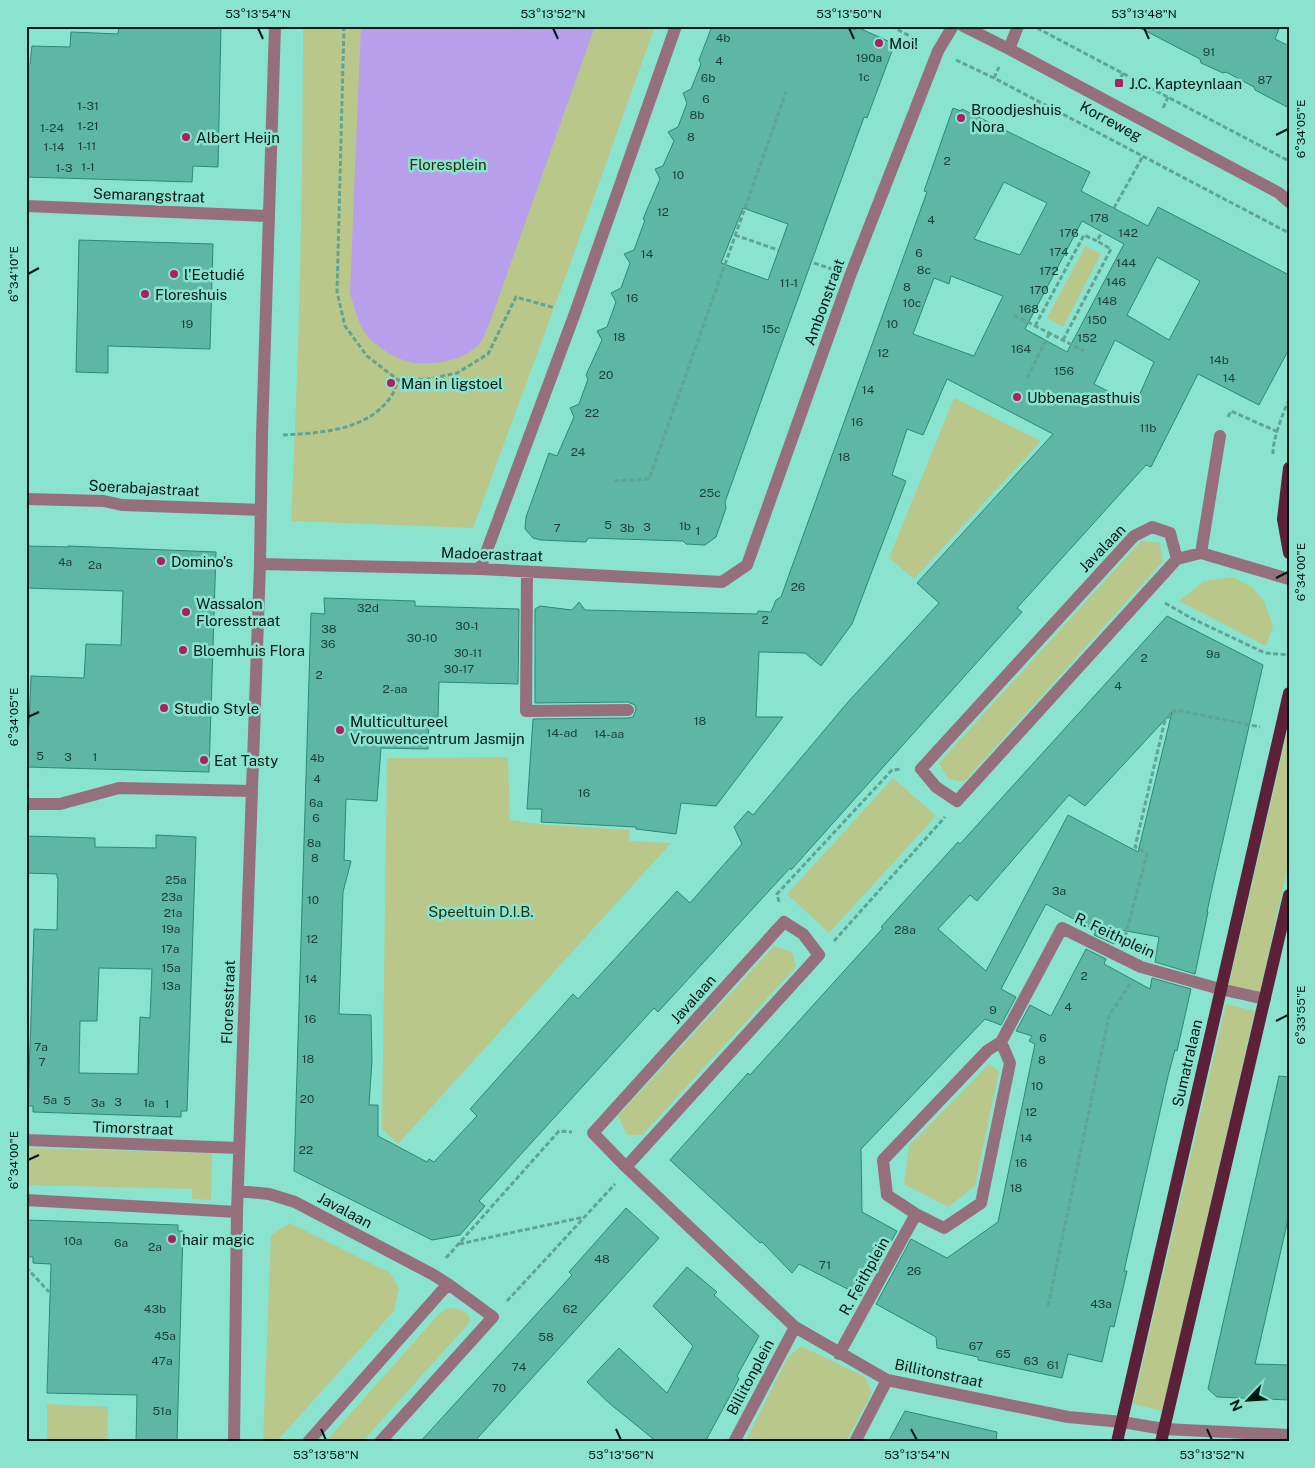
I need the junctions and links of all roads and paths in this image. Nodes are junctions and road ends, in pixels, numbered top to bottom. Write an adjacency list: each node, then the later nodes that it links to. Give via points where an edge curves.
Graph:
1 (274, 26): 17 (street)
2 (344, 26): 30 (path, via 337,292 345,326 367,356)
3 (676, 26): 23 (street)
4 (891, 26): 10 (path, Korreweg)
5 (953, 26): 10 (street, Ambonstraat)
6 (963, 26): 9 (street, Korreweg)
7 (1018, 26): 9 (street)
8 (1034, 26): 13 (path)
9 (1009, 49): 14 (street, Korreweg)
10 (938, 51): 12 (path, Korreweg); 45 (street, Ambonstraat, via 850,276 747,565)
11 (786, 92): 20 (path)
12 (1143, 156): 16 (path); 19 (path, Korreweg)
13 (1289, 161)
14 (1286, 196)
15 (26, 206): 17 (street, Semarangstraat)
16 (1114, 208)
17 (270, 216): 32 (street)
18 (1102, 232): 21 (path)
19 (1289, 233)
20 (736, 235): 22 (path); 35 (path, via 649,479)
21 (1097, 241): 25 (path, via 1084,235); 27 (path, via 1111,248)
22 (778, 250)
23 (575, 313): 30 (path, via 516,297 488,354 457,373); 42 (street)
24 (1014, 315): 25 (path)
25 (1035, 326): 26 (path)
26 (1050, 334): 27 (path); 29 (path)
27 (1063, 340): 28 (path)
28 (1084, 351)
29 (1027, 378)
30 (398, 380): 32 (path, via 391,397 377,411 346,428)
31 (1278, 432): 33 (path, via 1231,411)
32 (262, 436): 37 (street)
33 (1220, 436): 38 (street)
34 (1289, 468): 39 (main road, via 1283,519)
35 (614, 481)
36 (26, 499): 37 (street, Soerabajastraat)
37 (261, 510): 41 (street)
38 (1201, 553): 40 (street); 44 (street)
39 (1289, 553)
40 (1177, 559): 46 (street); 51 (street, Javalaan, via 1170,533 1152,527 1134,536)
41 (260, 564): 42 (street, Madoerastraat); 52 (street, Floresstraat)
42 (480, 569): 43 (street, Madoerastraat)
43 (527, 572): 45 (street, Madoerastraat); 49 (street, via 526,710)
44 (1289, 580)
45 (722, 582)
46 (1147, 592): 47 (path, via 1191,618 1265,653); 53 (street)
47 (1289, 655)
48 (1289, 692): 60 (main road, Sumatralaan)
49 (628, 710)
50 (1245, 724): 58 (path, via 1176,710 1165,720 1135,847 1147,854)
51 (921, 769): 53 (street, via 936,787); 56 (path, via 892,770 777,894)
52 (252, 791): 54 (street, via 119,788 60,804); 65 (street, Floresstraat)
53 (957, 801): 57 (path)
54 (26, 804)
55 (1289, 895): 61 (main road)
56 (784, 922): 57 (street, via 803,934); 63 (street, Javalaan)
57 (819, 955): 66 (street)
58 (1120, 957): 60 (street, R. Feithplein, via 1141,967); 62 (street, R. Feithplein, via 1062,928)
59 (1133, 980): 77 (path, via 1109,1016)
60 (1220, 989): 61 (street, R. Feithplein); 82 (main road, Sumatralaan)
61 (1265, 999): 83 (main road)
62 (1001, 1042): 70 (street, R. Feithplein, via 988,1050 883,1160 887,1195); 70 (street, R. Feithplein, via 1010,1062 981,1203 944,1228)
63 (592, 1133): 66 (street); 72 (path, via 559,1130)
64 (26, 1140): 65 (street, Timorstraat)
65 (239, 1148): 67 (street, Floresstraat)
66 (626, 1167): 71 (path); 79 (street, Billitonstraat)
67 (238, 1192): 69 (street, Floresstraat); 74 (street, Javalaan, via 269,1194 295,1202)
68 (26, 1200): 69 (street)
69 (237, 1212): 85 (street, Floresstraat)
70 (916, 1214): 80 (street, R. Feithplein)
71 (584, 1217): 72 (path); 78 (path)
72 (458, 1244): 74 (path)
73 (26, 1267): 76 (path)
74 (432, 1274): 75 (street, Javalaan)
75 (448, 1284): 78 (street, Javalaan); 86 (street)
76 (49, 1292)
77 (1048, 1306)
78 (493, 1317): 87 (street)
79 (794, 1327): 80 (street, Billitonstraat); 88 (street, Billitonplein)
80 (839, 1354): 81 (street, Billitonstraat)
81 (886, 1380): 82 (street, Billitonstraat, via 1068,1417); 89 (street)
82 (1122, 1422): 83 (street, Billitonstraat); 90 (main road, Sumatralaan)
83 (1164, 1429): 84 (street, Billitonstraat); 91 (main road)
84 (1289, 1434)
85 (234, 1442)
86 (308, 1442)
87 (380, 1442)
88 (734, 1442)
89 (854, 1442)
90 (1118, 1442)
91 (1161, 1442)

